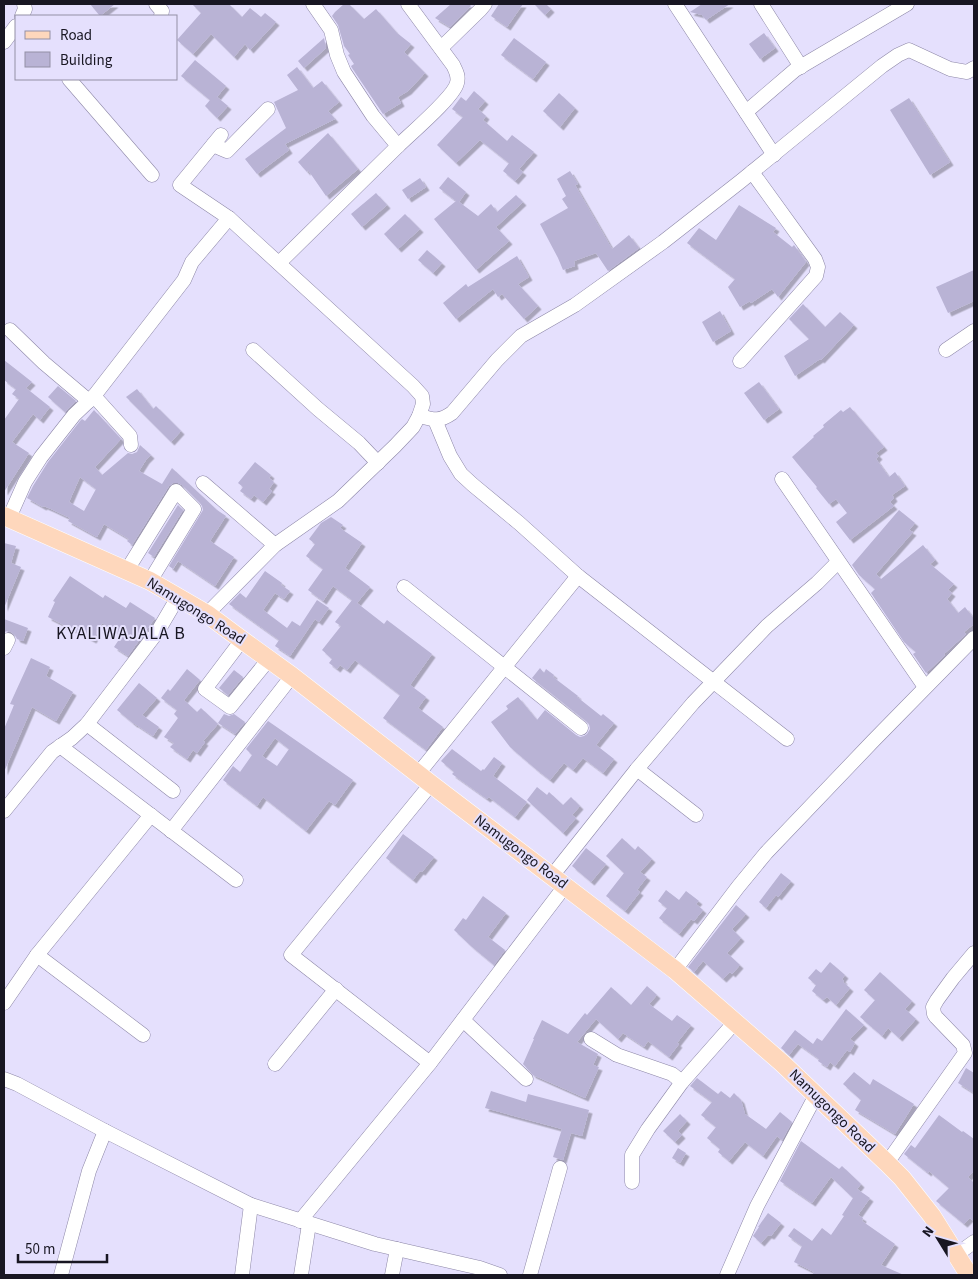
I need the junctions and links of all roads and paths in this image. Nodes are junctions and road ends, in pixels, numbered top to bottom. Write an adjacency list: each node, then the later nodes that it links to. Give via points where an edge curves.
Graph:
1 (156, 4): 8 (street)
2 (312, 4): 17 (street, via 331,30 337,55 349,80)
3 (408, 4): 11 (street)
4 (485, 4): 11 (street)
5 (675, 4): 16 (street)
6 (761, 4): 12 (street)
7 (907, 4): 12 (street)
8 (161, 15)
9 (15, 27): 10 (street)
10 (4, 42)
11 (441, 48): 17 (street, via 458,74 457,85 449,97)
12 (801, 67): 16 (street)
13 (974, 68): 18 (street, via 967,72 950,69 909,50 882,66)
14 (70, 80): 20 (street)
15 (268, 109): 21 (street, via 227,151 217,140 180,185)
16 (746, 112): 18 (street)
17 (398, 146): 22 (street)
18 (774, 155): 19 (street)
19 (752, 172): 27 (street, via 818,267 816,276); 30 (street, via 591,294 521,336 452,413 444,419)
20 (152, 175)
21 (229, 218): 22 (street); 28 (street, via 192,262 184,280)
22 (279, 263): 29 (street, via 414,386 422,396)
23 (10, 330): 28 (street, via 44,363)
24 (974, 332): 26 (street)
25 (253, 350): 32 (street)
26 (946, 350)
27 (740, 361)
28 (91, 398): 31 (street, via 130,436); 35 (street, via 40,457)
29 (419, 416): 30 (street); 32 (street, via 413,427)
30 (435, 420): 39 (street, via 461,474)
31 (131, 445)
32 (378, 463): 36 (street, via 338,501)
33 (782, 479): 37 (street)
34 (203, 483): 36 (street)
35 (7, 517): 38 (main road, Namugongo Road)
36 (275, 545): 43 (street)
37 (838, 562): 49 (street, via 767,626); 50 (street)
38 (127, 570): 40 (main road, Namugongo Road); 40 (street, via 176,491 194,509)
39 (578, 576): 47 (street); 49 (street)
40 (150, 581): 42 (main road, Namugongo Road)
41 (404, 587): 47 (street)
42 (178, 597): 43 (main road, Namugongo Road); 51 (street, via 158,631)
43 (207, 614): 45 (main road, Namugongo Road)
44 (974, 638): 50 (street)
45 (242, 640): 46 (main road, Namugongo Road); 46 (street, via 206,689 230,707)
46 (269, 659): 48 (main road, Namugongo Road)
47 (504, 667): 52 (street); 56 (street)
48 (292, 676): 56 (main road, Namugongo Road); 61 (street)
49 (714, 681): 53 (street); 55 (street)
50 (925, 687): 66 (street, via 766,853)
51 (87, 724): 54 (street); 57 (street)
52 (581, 728)
53 (787, 740)
54 (60, 746): 58 (street); 59 (street)
55 (637, 770): 60 (street); 63 (street)
56 (424, 779): 63 (main road, Namugongo Road); 67 (street, via 291,955)
57 (173, 791)
58 (4, 811)
59 (151, 815): 61 (street); 65 (street)
60 (696, 815)
61 (172, 831): 62 (street)
62 (236, 880)
63 (559, 881): 66 (main road, Namugongo Road); 69 (street)
64 (974, 953): 80 (street, via 933,1007 936,1017 963,1045 965,1053)
65 (37, 956): 68 (street); 71 (street)
66 (675, 970): 70 (main road, Namugongo Road)
67 (336, 989): 73 (street); 74 (street)
68 (4, 1003)
69 (463, 1020): 73 (street); 76 (street)
70 (735, 1022): 77 (street); 78 (main road, Namugongo Road)
71 (143, 1035)
72 (591, 1039): 77 (street, via 617,1055 672,1074)
73 (430, 1063): 84 (street)
74 (275, 1064)
75 (4, 1079): 79 (street)
76 (526, 1079)
77 (682, 1082): 82 (street, via 632,1155)
78 (816, 1096): 80 (main road, Namugongo Road); 94 (street, via 757,1206)
79 (105, 1131): 83 (street); 89 (street, via 89,1171)
80 (887, 1163): 87 (main road, Namugongo Road, via 932,1216)
81 (560, 1168): 93 (street)
82 (632, 1182)
83 (251, 1205): 84 (street); 90 (street)
84 (304, 1222): 86 (street); 91 (street)
85 (974, 1242): 87 (street)
86 (397, 1249): 88 (street); 92 (street)
87 (956, 1255): 95 (main road, Namugongo Road)
88 (495, 1274)
89 (61, 1275)
90 (242, 1275)
91 (302, 1275)
92 (392, 1275)
93 (530, 1275)
94 (727, 1275)
95 (968, 1275)

